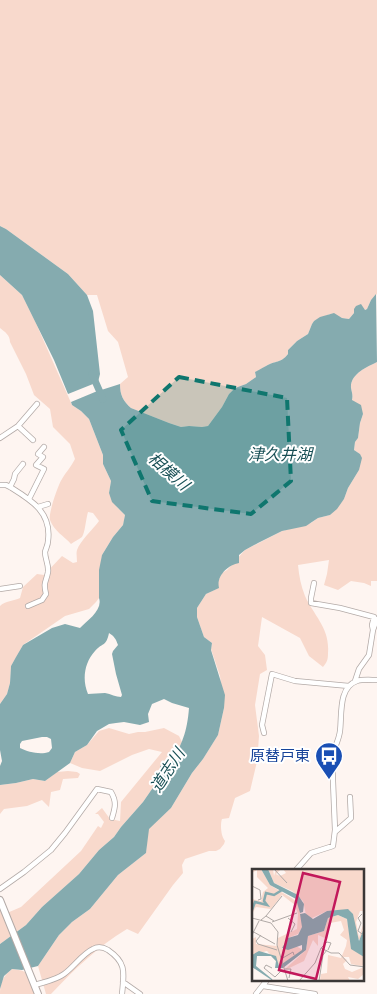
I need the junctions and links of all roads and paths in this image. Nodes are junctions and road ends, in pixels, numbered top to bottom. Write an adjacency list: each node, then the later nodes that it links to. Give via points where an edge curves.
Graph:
1 (37, 404): 2 (street)
2 (18, 426): 3 (street); 4 (street)
3 (0, 438)
4 (33, 440)
5 (44, 446): 9 (street, via 38,454 43,456 36,465 44,469)
6 (24, 464): 8 (street)
7 (0, 485): 8 (street)
8 (10, 487): 9 (street)
9 (29, 499): 11 (street)
10 (48, 504): 11 (street)
11 (38, 507): 15 (street, via 45,518 49,539 45,554 48,568 44,580 46,594 42,600)
12 (314, 583): 17 (street, via 311,603 374,617)
13 (20, 586): 14 (street)
14 (0, 589)
15 (28, 606)
16 (377, 619): 17 (street)
17 (373, 630): 19 (street, via 369,655)
18 (377, 680): 19 (street)
19 (355, 682): 20 (street)
20 (349, 686): 21 (street, via 295,681 272,674 262,725); 24 (street, via 343,698 339,737 332,757)
21 (264, 733)
22 (350, 797): 24 (street, via 350,818)
23 (112, 818): 26 (street, via 116,804 114,796 111,792 97,789 51,850)
24 (335, 832): 25 (street, via 333,846 311,853)
25 (297, 869)
26 (0, 889)
27 (0, 900): 31 (highway)
28 (123, 982): 31 (street, via 124,970 120,961 100,947); 33 (street); 34 (street)
29 (265, 982): 30 (street)
30 (263, 986): 32 (street); 35 (street)
31 (36, 989)
32 (279, 991): 36 (street)
33 (122, 994)
34 (140, 994)
35 (256, 994)
36 (315, 994)

